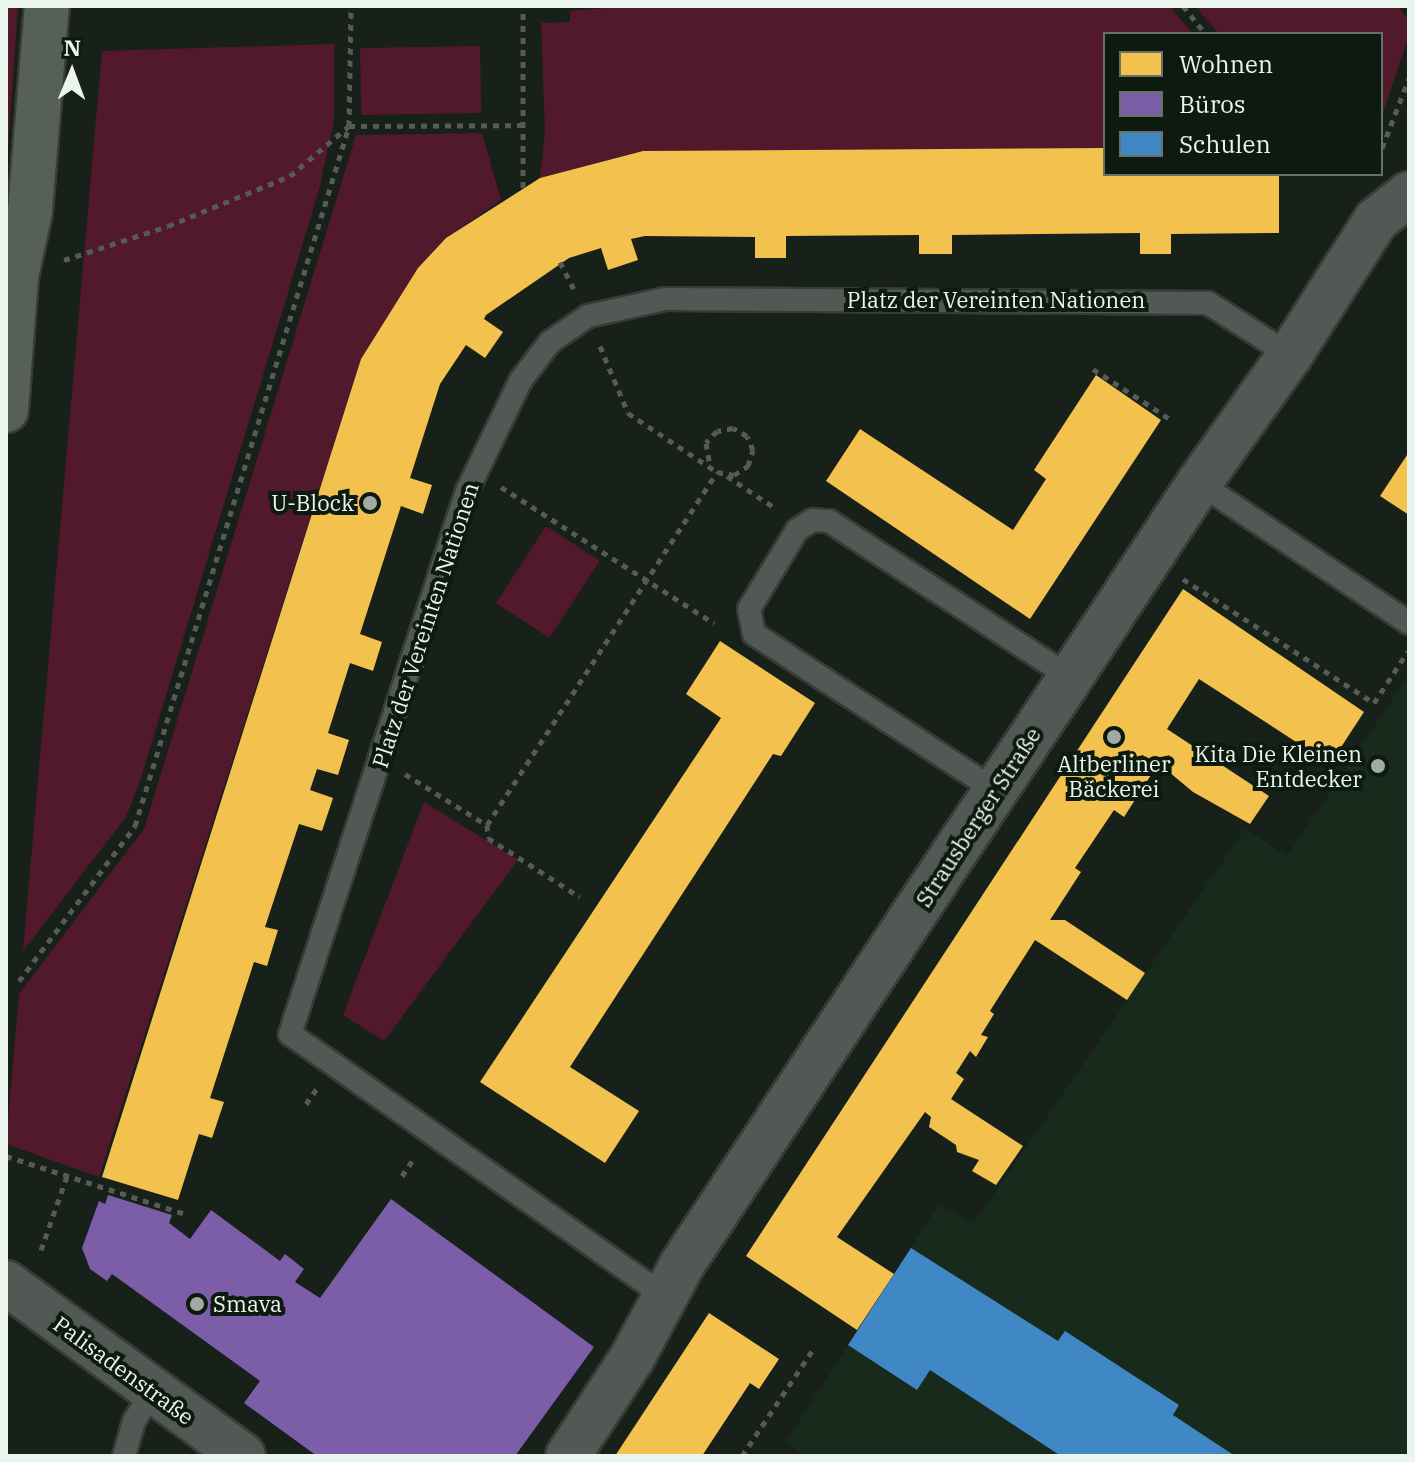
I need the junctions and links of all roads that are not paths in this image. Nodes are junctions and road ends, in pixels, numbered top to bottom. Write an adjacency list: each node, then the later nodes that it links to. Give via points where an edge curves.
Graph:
1 (47, 6): 4 (main road)
2 (1409, 194): 3 (street, Strausberger Straße, via 1386,207 1376,220)
3 (1290, 355): 5 (street, Strausberger Straße); 10 (lane, Platz der Vereinten Nationen, via 1208,303 665,299 588,316 550,342 521,380 477,471 290,1034)
4 (6, 410)
5 (1199, 483): 6 (lane); 7 (street, Strausberger Straße)
6 (1409, 623)
7 (1070, 677): 8 (street, Strausberger Straße); 8 (lane, via 829,521 802,526 749,609 754,634)
8 (995, 790): 10 (street, Strausberger Straße)
9 (6, 1283): 11 (street, Palisadenstraße)
10 (663, 1295): 14 (street, Strausberger Straße, via 632,1358)
11 (153, 1390): 12 (lane, via 134,1421); 13 (street, Palisadenstraße)
12 (124, 1456)
13 (243, 1456)
14 (568, 1456)

